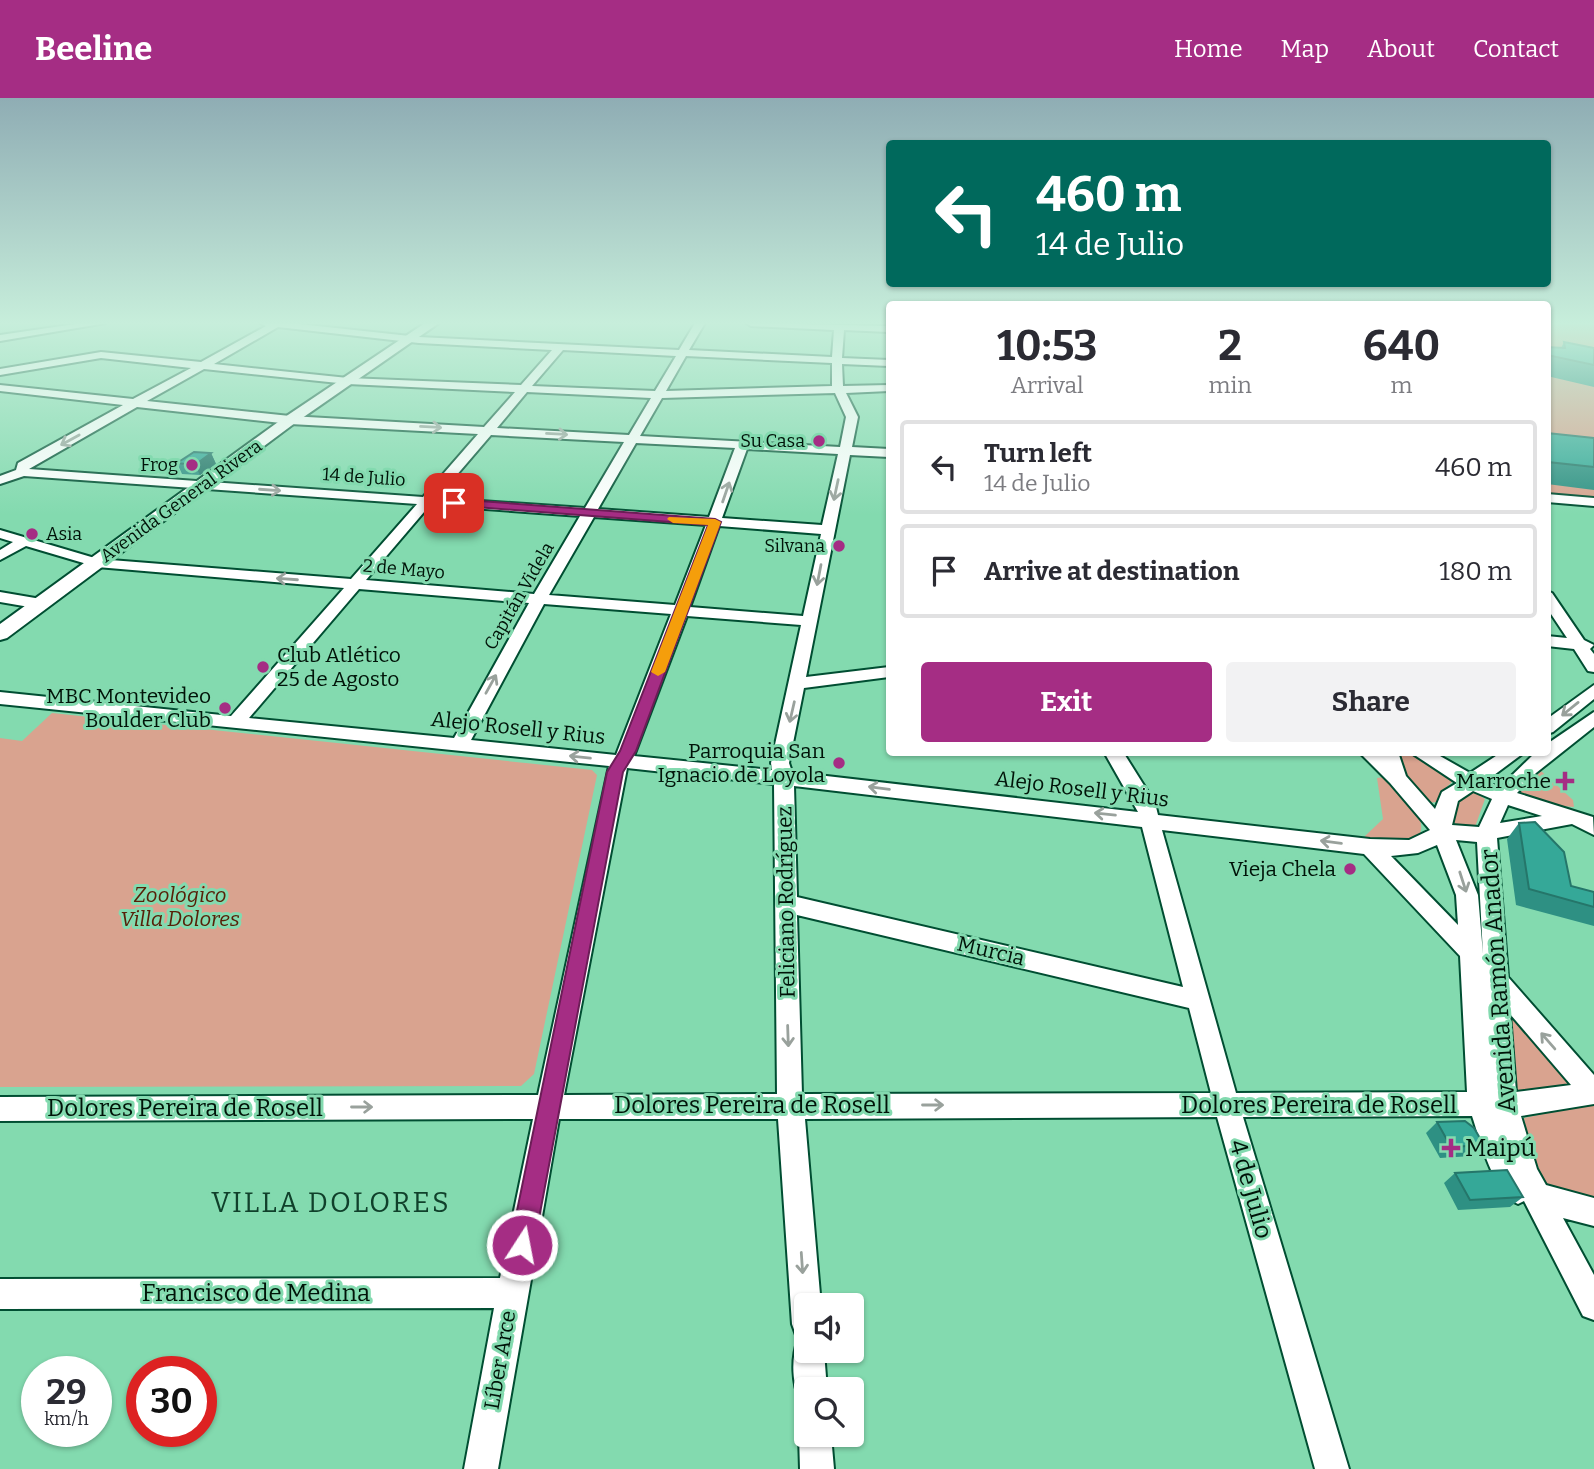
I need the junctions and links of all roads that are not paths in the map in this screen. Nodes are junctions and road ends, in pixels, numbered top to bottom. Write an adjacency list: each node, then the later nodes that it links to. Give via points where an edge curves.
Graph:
1 (165, 387): 11 (street)
2 (339, 387): 12 (main road, Avenida General Rivera)
3 (498, 387): 7 (street)
4 (665, 387): 10 (street, Capitán Videla)
5 (838, 387): 9 (street, Feliciano Rodríguez)
6 (0, 388): 11 (street)
7 (524, 388): 10 (street); 13 (street)
8 (886, 388): 9 (street)
9 (838, 390): 10 (street); 16 (street, Feliciano Rodríguez, via 852,417)
10 (660, 396): 14 (street, Capitán Videla)
11 (136, 403): 12 (street); 18 (street, one-way to 18)
12 (290, 421): 13 (street, one-way to 13); 21 (main road, Avenida General Rivera)
13 (489, 430): 14 (street, one-way to 14); 23 (street)
14 (633, 438): 15 (street); 26 (street, Capitán Videla)
15 (743, 444): 16 (street); 28 (street, Líber Arce, one-way to 15)
16 (845, 450): 17 (street); 29 (street, Feliciano Rodríguez, one-way to 29)
17 (886, 453)
18 (20, 469): 19 (street); 20 (street); 21 (street, 14 de Julio)
19 (0, 471)
20 (0, 480)
21 (202, 485): 23 (street, 14 de Julio, one-way to 23); 33 (main road, Avenida General Rivera)
22 (1551, 498): 24 (street)
23 (427, 500): 26 (street, 14 de Julio); 34 (street)
24 (1594, 502)
25 (1551, 509): 27 (street)
26 (590, 513): 28 (street, 14 de Julio); 36 (street, Capitán Videla)
27 (1594, 513)
28 (715, 522): 29 (street, 14 de Julio); 39 (street, Líber Arce)
29 (828, 530): 40 (street, Feliciano Rodríguez, one-way to 40)
30 (0, 534): 31 (street, 2 de Mayo)
31 (23, 542): 32 (street); 33 (street, 2 de Mayo)
32 (0, 556)
33 (97, 563): 34 (street, 2 de Mayo, one-way to 33); 38 (main road, Avenida General Rivera)
34 (355, 584): 36 (street, 2 de Mayo); 50 (street)
35 (0, 597): 38 (street)
36 (539, 599): 39 (street, 2 de Mayo); 52 (street, Capitán Videla, one-way to 36)
37 (1551, 601): 43 (street)
38 (41, 604): 41 (main road, Avenida General Rivera)
39 (681, 611): 40 (street, 2 de Mayo); 60 (street, Líber Arce)
40 (810, 621): 46 (street, Feliciano Rodríguez)
41 (0, 634)
42 (1551, 641): 43 (street)
43 (1586, 645): 44 (street)
44 (1594, 667)
45 (886, 672): 46 (street)
46 (799, 683): 61 (street, Feliciano Rodríguez, one-way to 61, via 780,763)
47 (1594, 690): 51 (street, one-way to 51)
48 (0, 698): 50 (street, Alejo Rosell y Rius)
49 (1594, 718): 53 (street)
50 (235, 723): 52 (street, Alejo Rosell y Rius)
51 (1551, 726)
52 (460, 744): 60 (street, Alejo Rosell y Rius, one-way to 52)
53 (1551, 754)
54 (1116, 756): 65 (street, 4 de Julio, via 1145,803)
55 (1372, 756): 62 (street)
56 (1390, 756): 62 (street)
57 (1426, 756): 63 (street)
58 (1510, 756): 63 (street)
59 (1549, 756): 64 (street)
60 (622, 761): 61 (street, Alejo Rosell y Rius); 77 (street, Líber Arce, via 615,772)
61 (784, 778): 65 (street, Alejo Rosell y Rius, one-way to 61); 70 (street, Feliciano Rodríguez)
62 (1397, 778): 67 (street)
63 (1471, 782): 64 (street); 67 (street, via 1449,797)
64 (1501, 796): 66 (street); 68 (street, Avenida Ramón Anador, via 1491,812)
65 (1149, 819): 69 (street, Alejo Rosell y Rius, one-way to 65); 73 (street, 4 de Julio)
66 (1590, 819): 68 (street)
67 (1442, 831): 68 (street); 69 (street, Alejo Rosell y Rius, via 1424,845); 71 (street, Avenida Ramón Anador, one-way to 71, via 1467,895)
68 (1487, 834): 72 (street, Avenida Ramón Anador)
69 (1370, 847): 71 (street)
70 (784, 903): 73 (street, Murcia); 75 (street, Feliciano Rodríguez, one-way to 75)
71 (1472, 954): 76 (street, Avenida Ramón Anador)
72 (1494, 978): 74 (street, one-way to 72); 76 (street, Avenida Ramón Anador)
73 (1197, 1000): 78 (street, 4 de Julio)
74 (1593, 1092): 76 (street, Dolores Pereira de Rosell, via 1532,1104)
75 (791, 1104): 77 (street, Dolores Pereira de Rosell); 78 (street, Dolores Pereira de Rosell, one-way to 78); 84 (street, Feliciano Rodríguez, one-way to 84)
76 (1493, 1105): 78 (street, Dolores Pereira de Rosell); 80 (street, Avenida Ramón Anador); 82 (street, Avenida Ramón Anador, via 1507,1171 1561,1263)
77 (548, 1106): 79 (street, Dolores Pereira de Rosell, one-way to 77); 83 (street, Líber Arce)
78 (1227, 1107): 89 (street, 4 de Julio)
79 (0, 1109)
80 (1538, 1197): 81 (street); 82 (street, Avenida Ramón Anador)
81 (1594, 1212)
82 (1587, 1292)
83 (512, 1293): 85 (street, Francisco de Medina); 87 (street, Líber Arce)
84 (805, 1293)
85 (0, 1294)
86 (816, 1447): 88 (street)
87 (481, 1469)
88 (817, 1469)
89 (1332, 1469)

